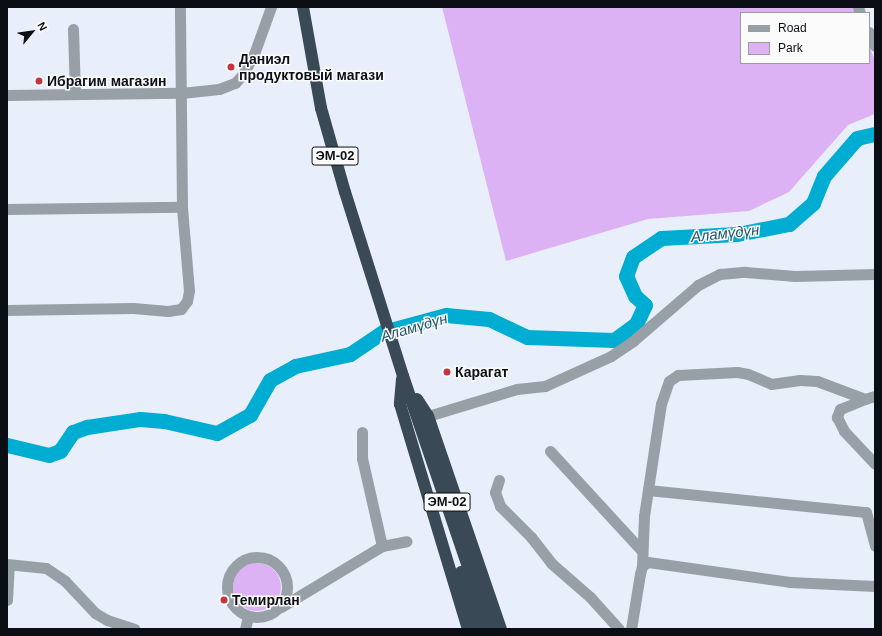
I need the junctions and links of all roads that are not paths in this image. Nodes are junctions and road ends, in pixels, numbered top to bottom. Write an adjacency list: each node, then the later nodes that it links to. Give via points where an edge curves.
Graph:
1 (180, 7): 7 (street)
2 (271, 7): 7 (street, via 254,54 235,83 219,89)
3 (303, 7): 14 (highway, ЭМ-02, via 321,108)
4 (73, 30): 8 (street)
5 (870, 34): 6 (street)
6 (875, 46)
7 (181, 93): 8 (street); 10 (street)
8 (75, 94): 9 (street)
9 (7, 95)
10 (182, 207): 11 (street); 13 (street, via 189,291 187,301 181,309)
11 (7, 209)
12 (875, 274): 16 (street, via 720,274 698,285 633,341 611,356 545,386 518,389)
13 (7, 310)
14 (401, 371): 16 (highway); 35 (highway, via 400,404); 36 (highway, ЭМ-02, via 406,402); 37 (highway, ЭМ-02)
15 (870, 398): 19 (street, via 840,408 837,417 844,431); 21 (street, via 817,381 800,380 772,384 737,372 678,375 669,381 664,391)
16 (428, 416): 38 (highway)
17 (362, 432): 24 (street, via 362,458)
18 (550, 451): 26 (street)
19 (875, 464)
20 (499, 480): 39 (street, via 495,492 500,506 551,563 590,597)
21 (648, 490): 22 (street); 26 (street)
22 (870, 512): 25 (street)
23 (407, 541): 24 (street)
24 (382, 546): 31 (street)
25 (875, 546)
26 (642, 551): 28 (street)
27 (8, 564): 30 (street); 33 (street, via 46,568 65,581 95,613 119,625)
28 (642, 566): 29 (street, via 648,562 790,582); 40 (street)
29 (875, 586)
30 (7, 600)
31 (280, 607): 32 (street, via 262,618); 32 (street, via 287,588 283,572 268,559 249,558 234,566 228,575 226,589 230,602 238,612)
32 (248, 617): 34 (street)
33 (135, 629)
34 (245, 629)
35 (468, 629)
36 (480, 629)
37 (489, 629)
38 (501, 629)
39 (620, 629)
40 (632, 629)

